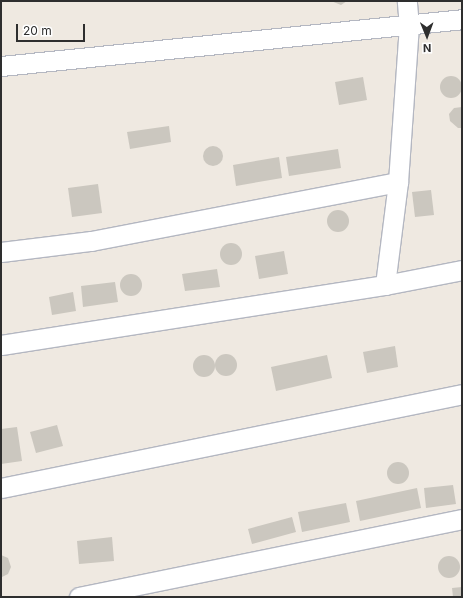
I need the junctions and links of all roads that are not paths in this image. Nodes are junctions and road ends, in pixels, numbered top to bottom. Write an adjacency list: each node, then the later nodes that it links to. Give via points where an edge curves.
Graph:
1 (407, 1): 3 (street)
2 (462, 19): 3 (street)
3 (410, 26): 4 (street); 5 (street)
4 (1, 66)
5 (398, 182): 6 (street, via 91,241); 8 (street)
6 (1, 252)
7 (462, 270): 8 (street)
8 (385, 285): 9 (street)
9 (1, 345)
10 (462, 394): 11 (street)
11 (1, 488)
12 (462, 519): 13 (street)
13 (79, 597)

